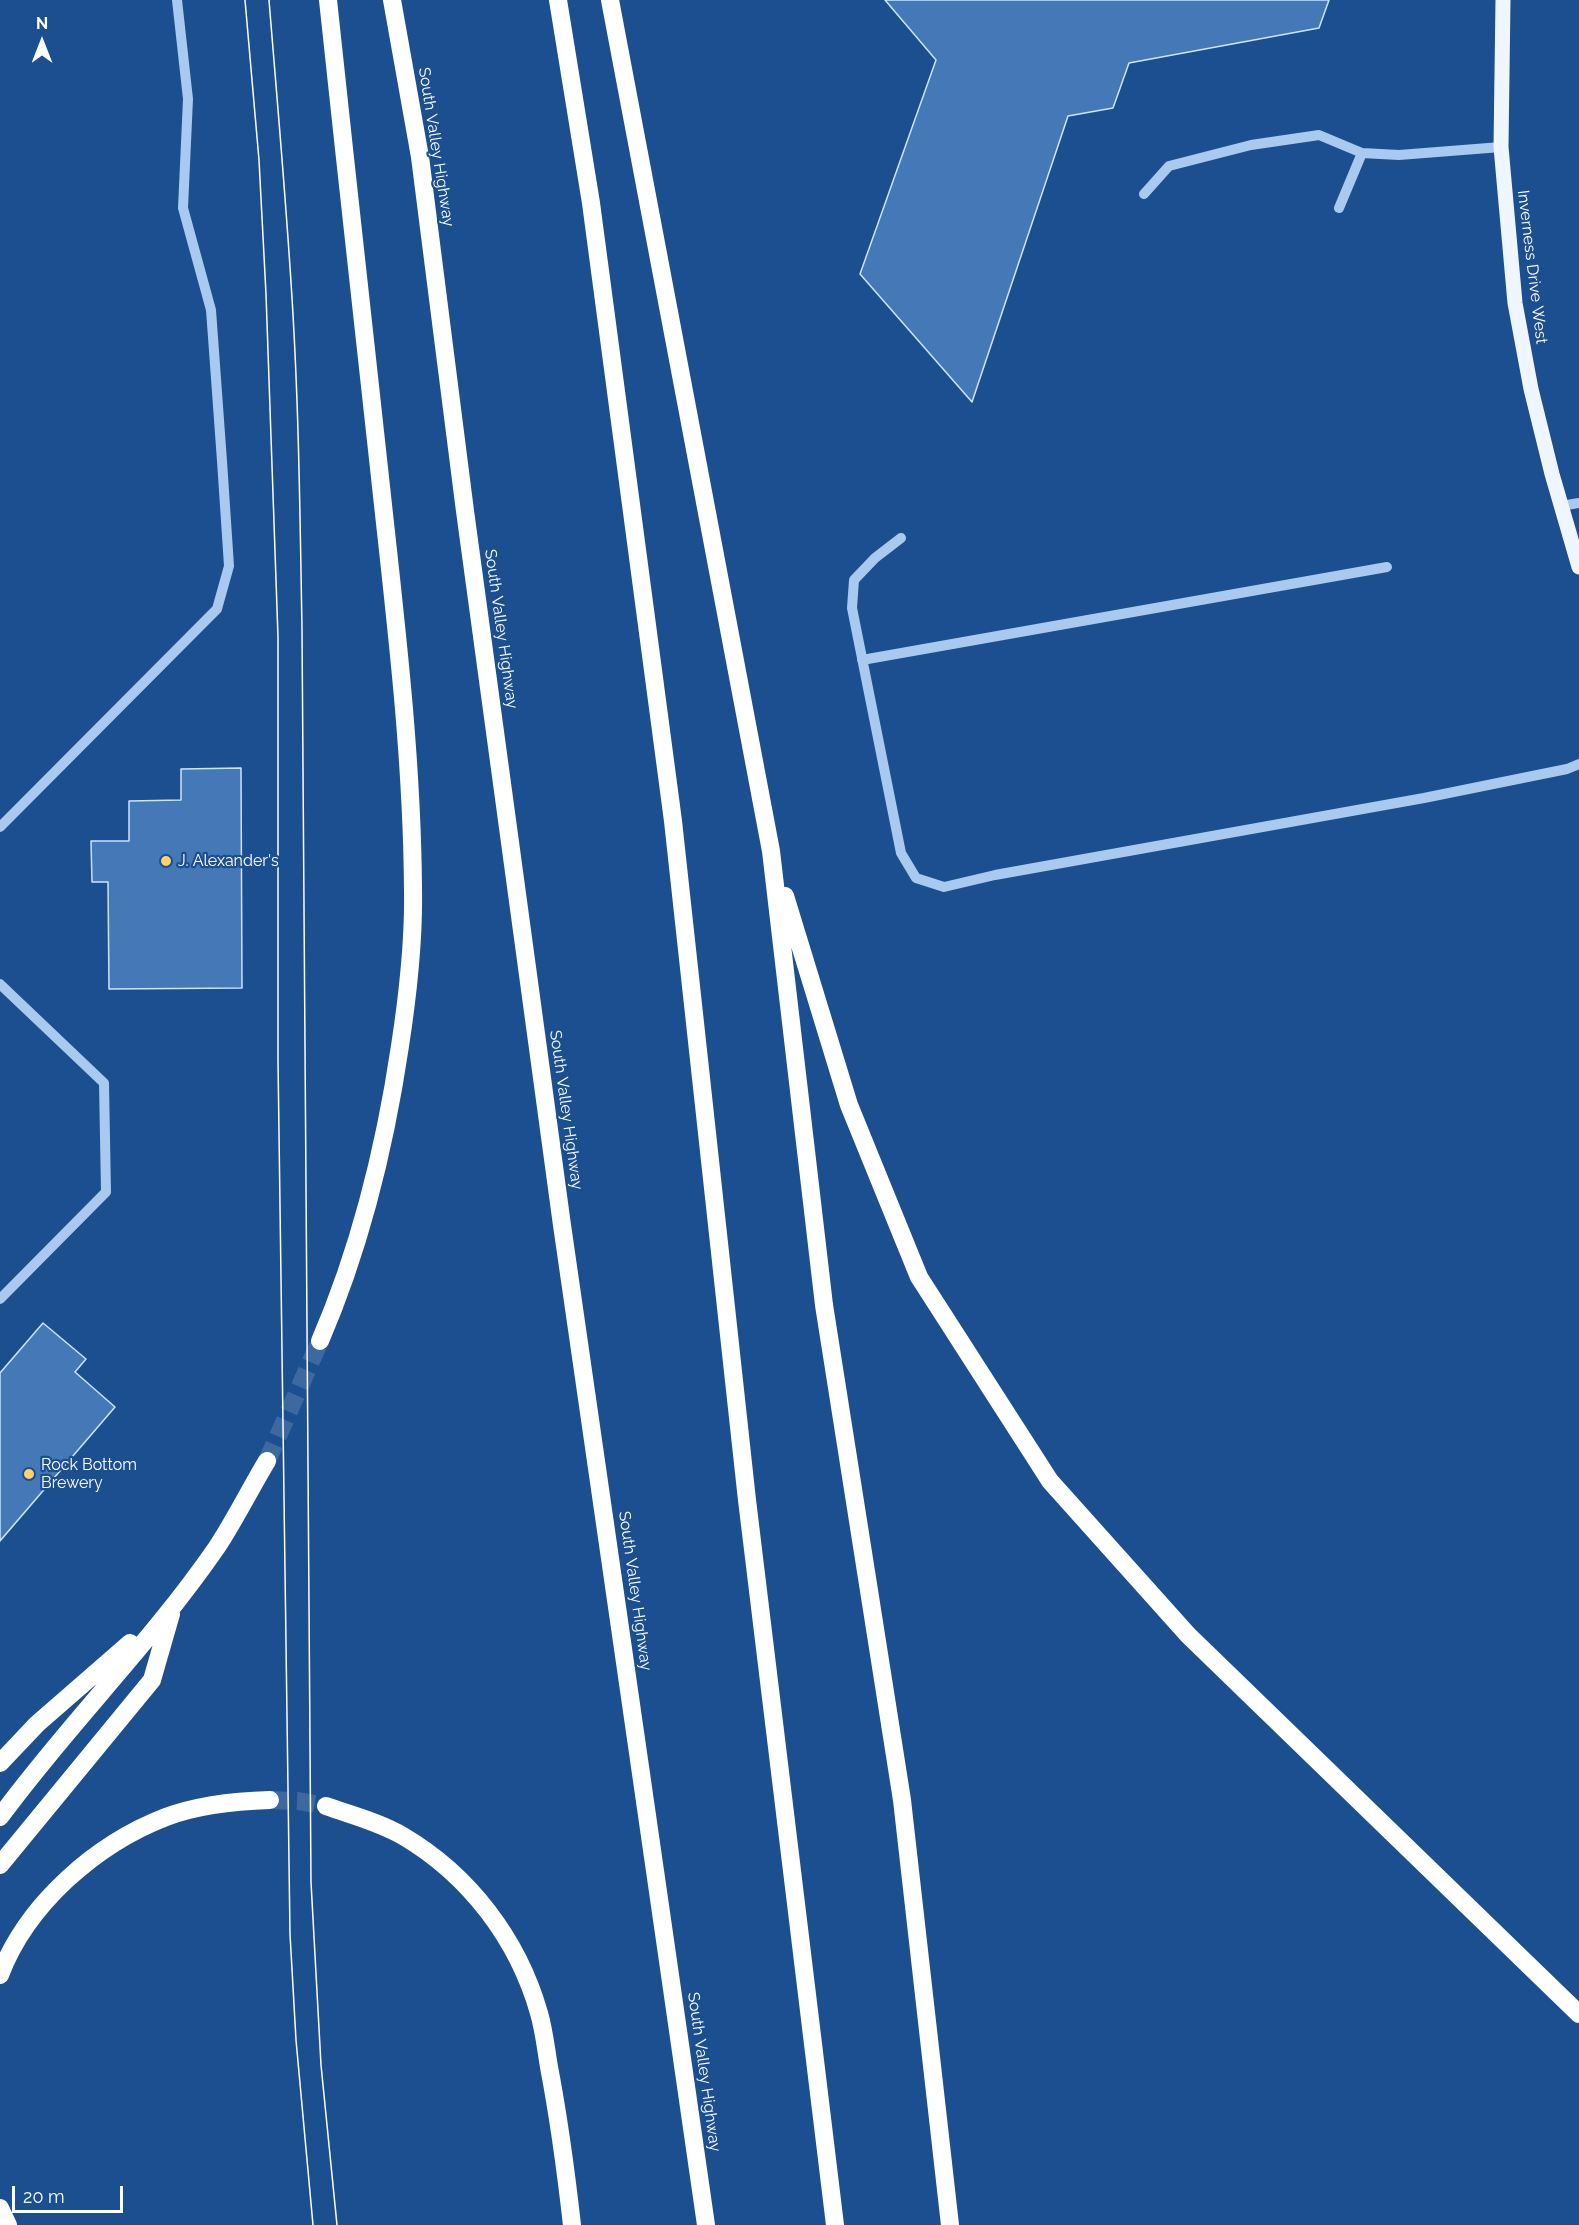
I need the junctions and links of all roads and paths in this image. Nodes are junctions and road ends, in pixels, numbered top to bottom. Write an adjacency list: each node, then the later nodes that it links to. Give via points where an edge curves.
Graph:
1 (177, 0): 18 (lane, via 188,99 183,208 211,310 229,566 217,609)
2 (328, 0): 22 (highway, via 397,621 408,755 413,890 405,1012 390,1110 361,1230)
3 (392, 0): 37 (highway, South Valley Highway, via 420,157 559,1202)
4 (558, 0): 38 (highway, via 591,203 673,821 747,1500)
5 (610, 0): 19 (highway)
6 (1503, 0): 7 (main road, Inverness Drive West)
7 (1501, 147): 8 (lane, via 1400,155); 12 (main road, Inverness Drive West, via 1515,303)
8 (1362, 153): 9 (lane, via 1318,135 1251,145 1169,166); 10 (lane)
9 (1144, 194)
10 (1339, 208)
11 (1579, 503): 12 (lane)
12 (1561, 506): 15 (main road, Inverness Drive West)
13 (901, 538): 16 (lane, via 874,558 854,580 852,608)
14 (1386, 567): 16 (lane)
15 (1579, 567)
16 (862, 660): 17 (lane, via 901,853 916,879 944,886 1424,798)
17 (1579, 764)
18 (0, 826)
19 (771, 851): 33 (highway, via 849,1105 919,1277 1050,1481 1188,1635); 39 (highway, via 824,1305 902,1800)
20 (0, 984): 21 (lane, via 104,1083 106,1192)
21 (0, 1299)
22 (320, 1341)
23 (267, 1461): 24 (highway, via 218,1546)
24 (173, 1607): 25 (highway, via 37,1724); 26 (highway); 31 (highway, via 152,1680)
25 (0, 1763)
26 (32, 1773): 27 (highway); 30 (highway)
27 (0, 1800)
28 (270, 1800): 32 (highway, via 195,1809 166,1817 110,1846 62,1884 41,1907)
29 (326, 1806): 35 (highway, via 402,1835 472,1891 504,1934 539,2013)
30 (0, 1817)
31 (0, 1865)
32 (0, 1975)
33 (1579, 2014)
34 (0, 2208): 36 (highway)
35 (572, 2223)
36 (8, 2225)
37 (706, 2225)
38 (835, 2225)
39 (950, 2225)

